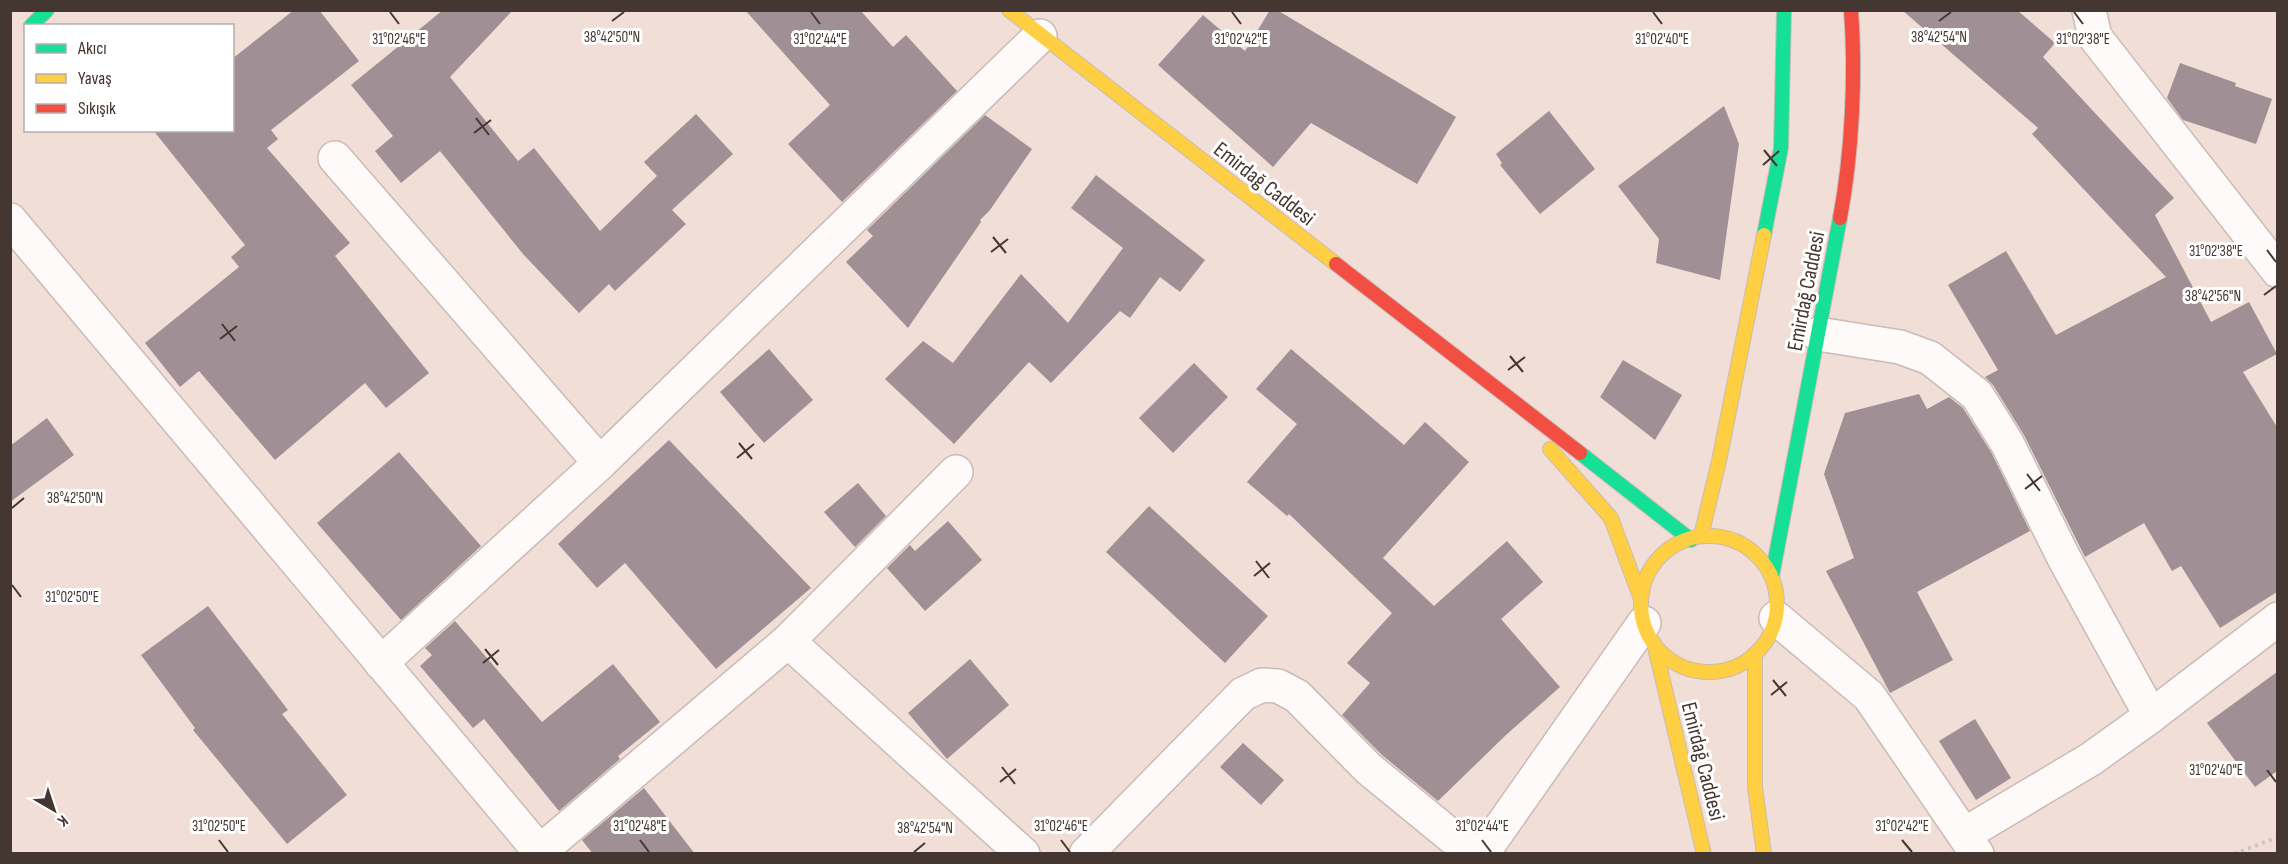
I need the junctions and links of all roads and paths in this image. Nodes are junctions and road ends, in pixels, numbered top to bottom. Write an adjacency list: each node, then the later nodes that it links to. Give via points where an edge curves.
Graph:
1 (47, 10): 6 (main road)
2 (1009, 10): 7 (main road, Emirdağ Caddesi)
3 (1784, 10): 15 (main road, via 1780,148 1719,461)
4 (1851, 10): 11 (main road, Emirdağ Caddesi, via 1848,176)
5 (2089, 10): 10 (street, via 2095,37)
6 (33, 24)
7 (1040, 36): 12 (main road, Emirdağ Caddesi); 13 (street)
8 (335, 158): 13 (street)
9 (10, 220): 22 (street)
10 (2277, 271)
11 (1818, 333): 16 (main road, Emirdağ Caddesi); 23 (street, via 1900,347 1930,358 1977,395 2007,443 2064,558)
12 (1497, 389): 15 (main road); 19 (main road, via 1611,518)
13 (600, 463): 22 (street)
14 (956, 472): 20 (street)
15 (1696, 538): 16 (main road, via 1723,537 1742,544); 19 (main road, via 1678,543 1660,557 1647,576)
16 (1772, 576): 17 (main road, Emirdağ Caddesi)
17 (1776, 618): 21 (main road, Emirdağ Caddesi, via 1768,638); 25 (street, via 1869,696)
18 (2277, 619): 23 (street)
19 (1646, 622): 21 (main road, Emirdağ Caddesi, via 1670,660 1691,670 1715,672 1737,666); 30 (street); 31 (main road, Emirdağ Caddesi)
20 (788, 641): 26 (street); 27 (street)
21 (1755, 654): 32 (main road, Emirdağ Caddesi, via 1755,787)
22 (381, 663): 26 (street)
23 (2151, 716): 25 (street)
24 (2277, 837): 33 (path)
25 (1971, 844)
26 (540, 853)
27 (1023, 854)
28 (1086, 854): 29 (street, via 1243,694 1262,685 1278,686 1297,696 1369,769)
29 (1473, 854)
30 (1482, 854)
31 (1704, 854)
32 (1764, 854)
33 (2234, 854)

